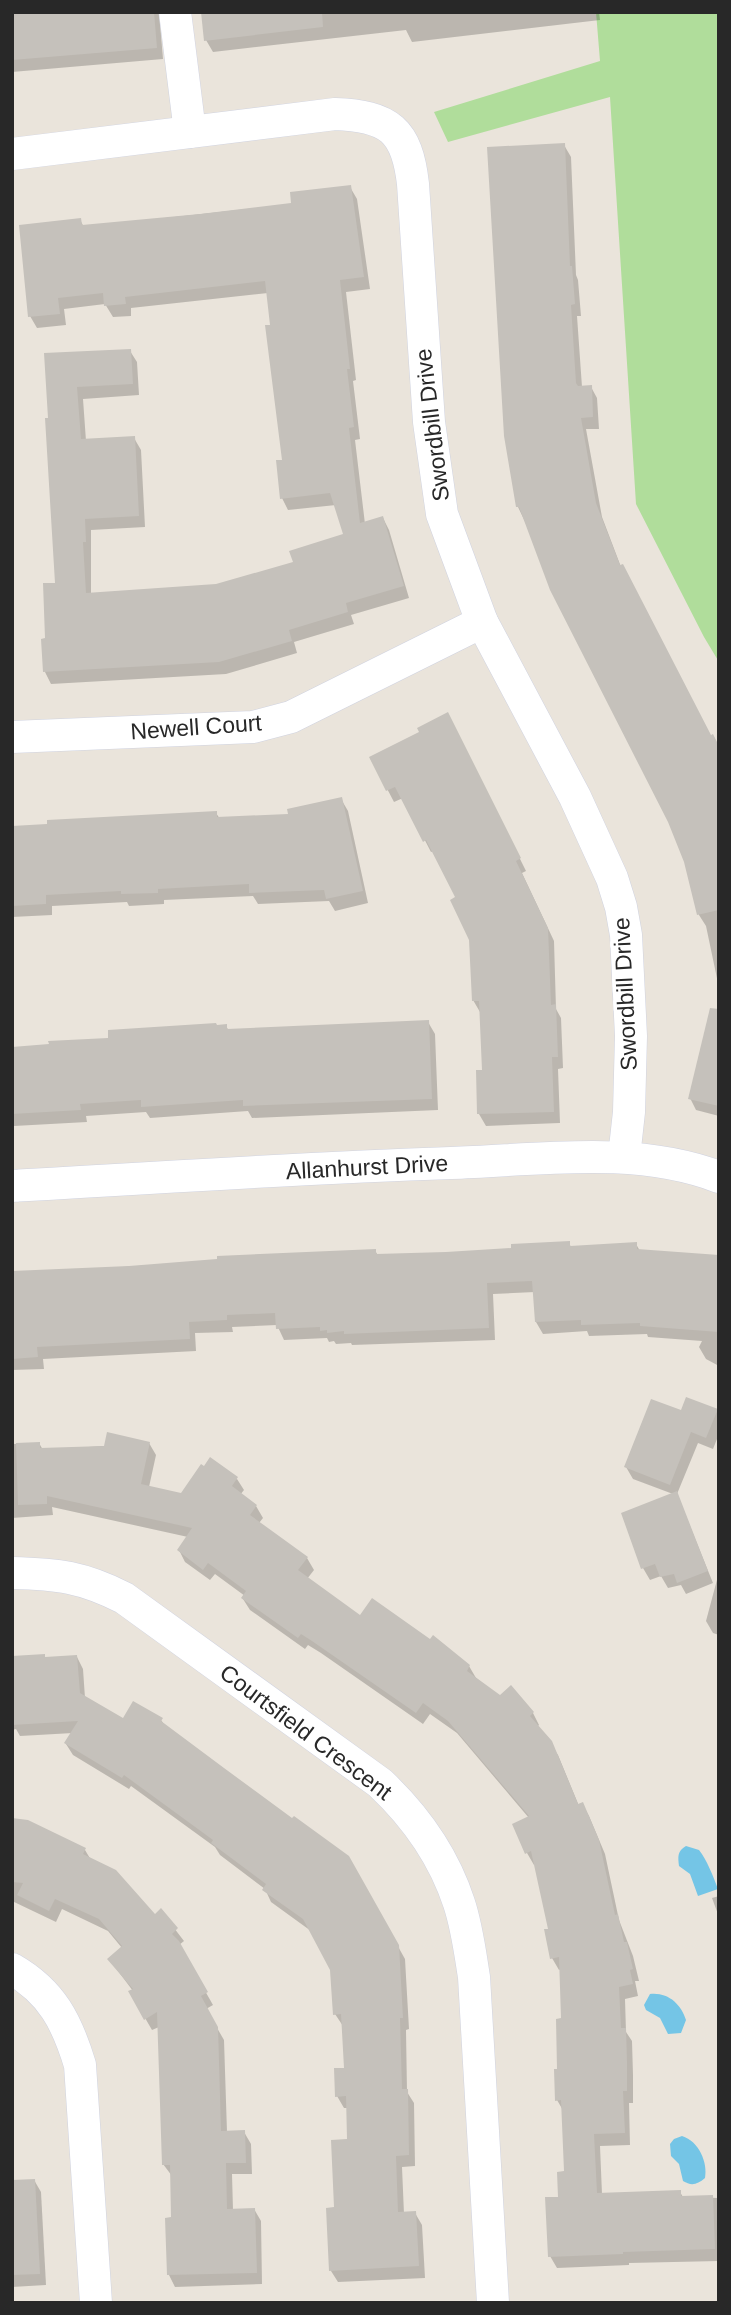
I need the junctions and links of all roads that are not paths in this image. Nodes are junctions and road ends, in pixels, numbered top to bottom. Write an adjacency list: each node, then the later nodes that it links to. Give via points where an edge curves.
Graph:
1 (175, 12): 2 (street)
2 (190, 132): 3 (street, Swordbill Drive); 4 (street, Swordbill Drive, via 335,114 363,115 382,122 405,146 413,184 424,372 437,486 451,541)
3 (12, 154)
4 (482, 622): 5 (street, Newell Court, via 291,717 253,727); 6 (street, Swordbill Drive, via 575,797 621,907 631,1036)
5 (12, 737)
6 (624, 1157): 7 (street, Allanhurst Drive, via 691,1167); 8 (street, Allanhurst Drive)
7 (719, 1177)
8 (12, 1186)
9 (12, 1573): 12 (street, Courtsfield Crescent, via 69,1576 124,1598 380,1783 418,1825 454,1889 468,1935)
10 (12, 1969): 11 (street, via 57,2009 80,2065)
11 (96, 2303)
12 (493, 2303)

